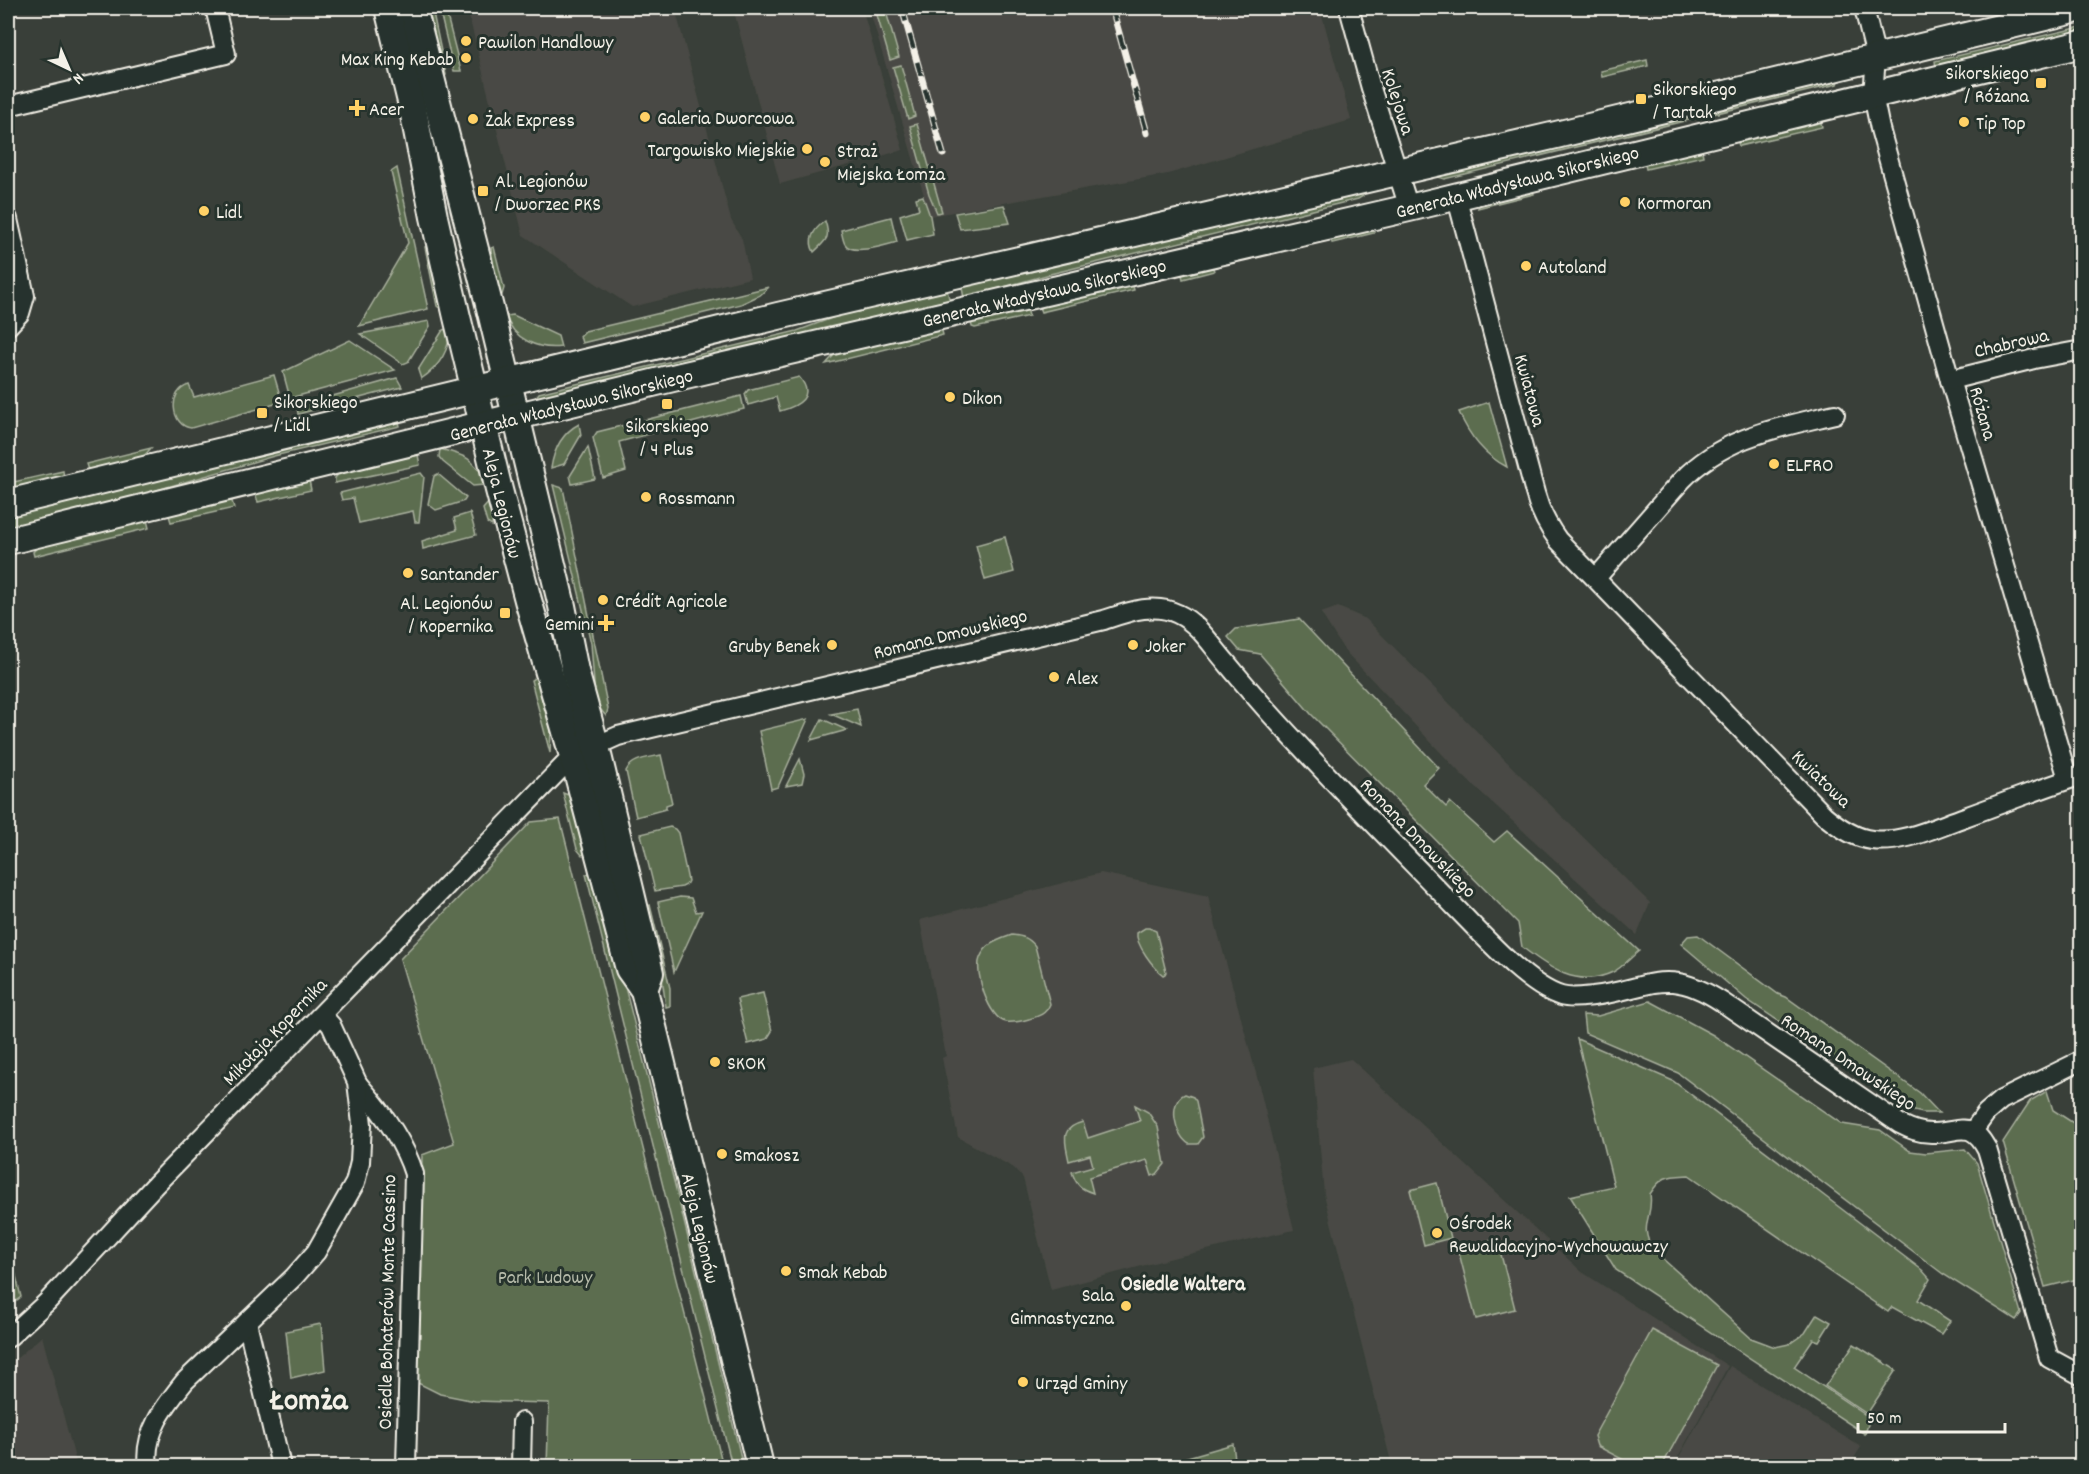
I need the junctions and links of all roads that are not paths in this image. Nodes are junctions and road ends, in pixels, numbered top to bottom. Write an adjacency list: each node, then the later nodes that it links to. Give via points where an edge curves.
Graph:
1 (215, 8): 10 (street, via 226,54)
2 (387, 8): 19 (main road, Aleja Legionów)
3 (413, 8): 18 (main road, Aleja Legionów)
4 (1349, 8): 11 (street, Kolejowa)
5 (1864, 8): 8 (street, Różana)
6 (2082, 8): 8 (main road, Generała Władysława Sikorskiego)
7 (2082, 44): 9 (main road, Generała Władysława Sikorskiego)
8 (1876, 57): 9 (street, Różana); 11 (main road, Generała Władysława Sikorskiego)
9 (1873, 95): 12 (main road, Generała Władysława Sikorskiego); 17 (street, Różana)
10 (8, 106)
11 (1398, 171): 13 (street, Kolejowa); 18 (main road, Generała Władysława Sikorskiego)
12 (1456, 195): 13 (main road, Generała Władysława Sikorskiego); 25 (street, Kwiatowa, via 1541,514 1558,540)
13 (1409, 208): 21 (main road, Generała Władysława Sikorskiego)
14 (8, 219): 15 (street, via 25,296 20,313)
15 (8, 326)
16 (2082, 350): 17 (street, Chabrowa)
17 (1950, 380): 27 (street, Różana)
18 (508, 381): 19 (main road, Generała Władysława Sikorskiego); 21 (main road, Aleja Legionów)
19 (475, 390): 22 (main road, Aleja Legionów); 23 (main road, Generała Władysława Sikorskiego)
20 (1835, 414): 25 (street, via 1761,432 1712,454 1695,466)
21 (517, 417): 22 (main road, Generała Władysława Sikorskiego); 26 (main road, Aleja Legionów, via 576,671)
22 (483, 425): 24 (main road, Generała Władysława Sikorskiego); 26 (main road, Aleja Legionów, via 528,600)
23 (8, 503)
24 (8, 541)
25 (1596, 578): 27 (street, Kwiatowa, via 1833,823 1859,836 1886,840 1917,834)
26 (585, 751): 28 (street, Mikołaja Kopernika); 31 (street, Romana Dmowskiego, via 618,736 1140,609 1166,609 1181,615 1202,633 1270,713 1456,908 1545,990 1564,998 1580,998 1664,981 1694,986 1900,1124 1932,1134 1962,1128); 40 (main road, Aleja Legionów, via 629,969 644,990)
27 (2075, 777)
28 (322, 1015): 30 (street, Osiedle Bohaterów Monte Cassino, via 331,1025); 33 (street, Mikołaja Kopernika)
29 (2082, 1060): 31 (street, via 2001,1100)
30 (357, 1082): 32 (street, Osiedle Bohaterów Monte Cassino, via 362,1124 355,1183 316,1252); 38 (street, Osiedle Bohaterów Monte Cassino, via 398,1139 414,1174)
31 (1973, 1131): 34 (street, via 1987,1149 2049,1358)
32 (247, 1322): 36 (street, Osiedle Bohaterów Monte Cassino, via 185,1381 162,1412 149,1440); 37 (street)
33 (8, 1338)
34 (2082, 1376)
35 (522, 1422): 39 (street)
36 (148, 1467)
37 (281, 1467)
38 (406, 1467)
39 (521, 1467)
40 (760, 1467)

